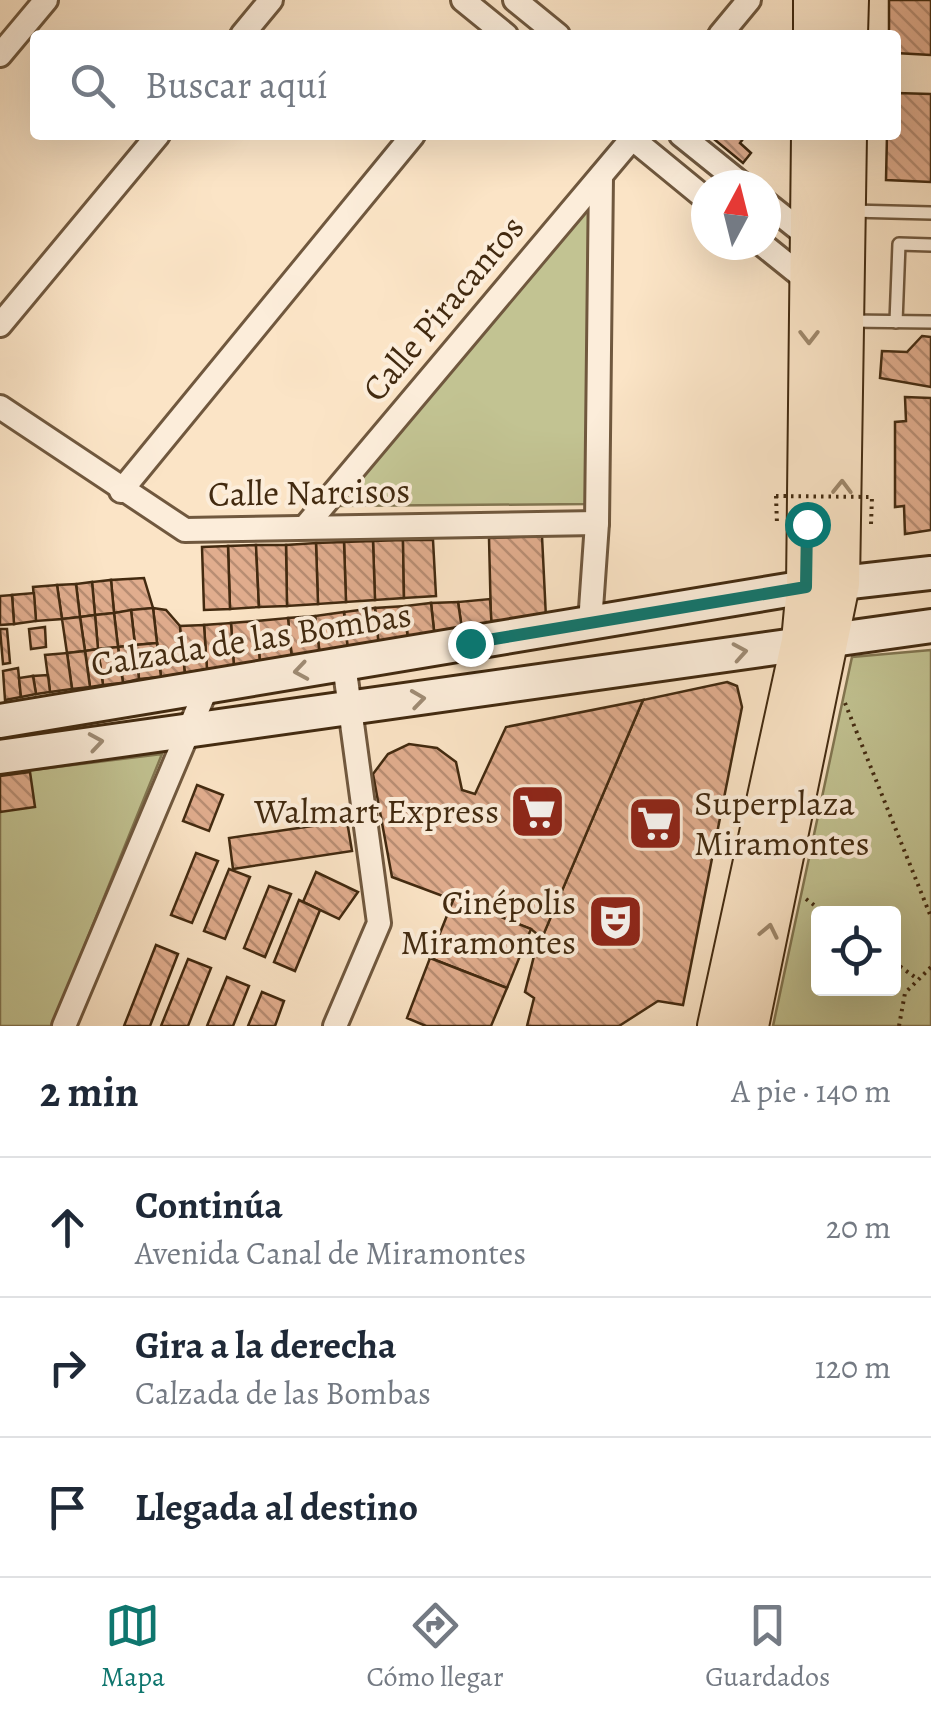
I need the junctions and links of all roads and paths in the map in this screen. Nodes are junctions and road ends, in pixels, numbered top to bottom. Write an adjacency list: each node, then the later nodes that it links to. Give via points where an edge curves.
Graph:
1 (46, 0): 15 (street)
2 (271, 0): 8 (street)
3 (463, 0): 9 (street)
4 (749, 0): 12 (street)
5 (813, 0): 13 (main road)
6 (848, 0): 14 (main road)
7 (520, 2): 10 (street); 11 (street)
8 (246, 30)
9 (497, 30)
10 (502, 30)
11 (552, 30)
12 (724, 30)
13 (812, 30)
14 (848, 30)
15 (0, 56)
16 (154, 140): 36 (street)
17 (409, 140): 38 (street)
18 (629, 140): 24 (street, Calle Piracantos)
19 (637, 140): 25 (street)
20 (687, 140): 23 (street)
21 (811, 140): 29 (main road)
22 (847, 140): 26 (main road)
23 (724, 170)
24 (601, 176): 39 (street); 42 (street, Calle Piracantos)
25 (691, 186)
26 (846, 211): 27 (lane); 33 (main road)
27 (931, 213)
28 (781, 215): 29 (street)
29 (810, 238): 32 (main road)
30 (931, 245): 34 (lane, via 899,244)
31 (781, 259): 32 (street)
32 (809, 282): 44 (main road, one-way to 44)
33 (845, 321): 34 (lane); 44 (main road, one-way to 33)
34 (896, 322): 35 (lane)
35 (931, 322)
36 (0, 325)
37 (0, 407): 38 (street, Calle Narcisos)
38 (121, 491): 42 (street, Calle Narcisos, via 185,530)
39 (596, 522): 42 (street, Calle Narcisos); 45 (street)
40 (776, 524): 41 (path, bridge, via 776,496 872,498)
41 (872, 524)
42 (305, 527)
43 (931, 573): 44 (main road, Calzada de las Bombas)
44 (823, 586): 45 (main road, Calzada de las Bombas); 47 (main road)
45 (590, 623): 48 (main road, Calzada de las Bombas)
46 (931, 626): 47 (main road)
47 (815, 639): 51 (main road); 52 (main road, one-way to 47); 62 (main road)
48 (397, 655): 49 (main road, Calzada de las Bombas); 52 (main road, via 358,686)
49 (344, 664): 50 (main road, Calzada de las Bombas, one-way to 50); 52 (street)
50 (207, 687): 53 (main road, Calzada de las Bombas); 54 (street)
51 (819, 688): 56 (path, via 842,695); 63 (main road, one-way to 51)
52 (350, 708): 54 (main road); 61 (street, via 379,923)
53 (0, 721)
54 (190, 727): 55 (main road, one-way to 54); 60 (street)
55 (0, 758)
56 (931, 917)
57 (901, 967): 59 (path)
58 (931, 967): 59 (path)
59 (916, 978): 64 (path, via 905,993)
60 (64, 1026)
61 (335, 1026)
62 (716, 1026)
63 (749, 1026)
64 (899, 1026)

